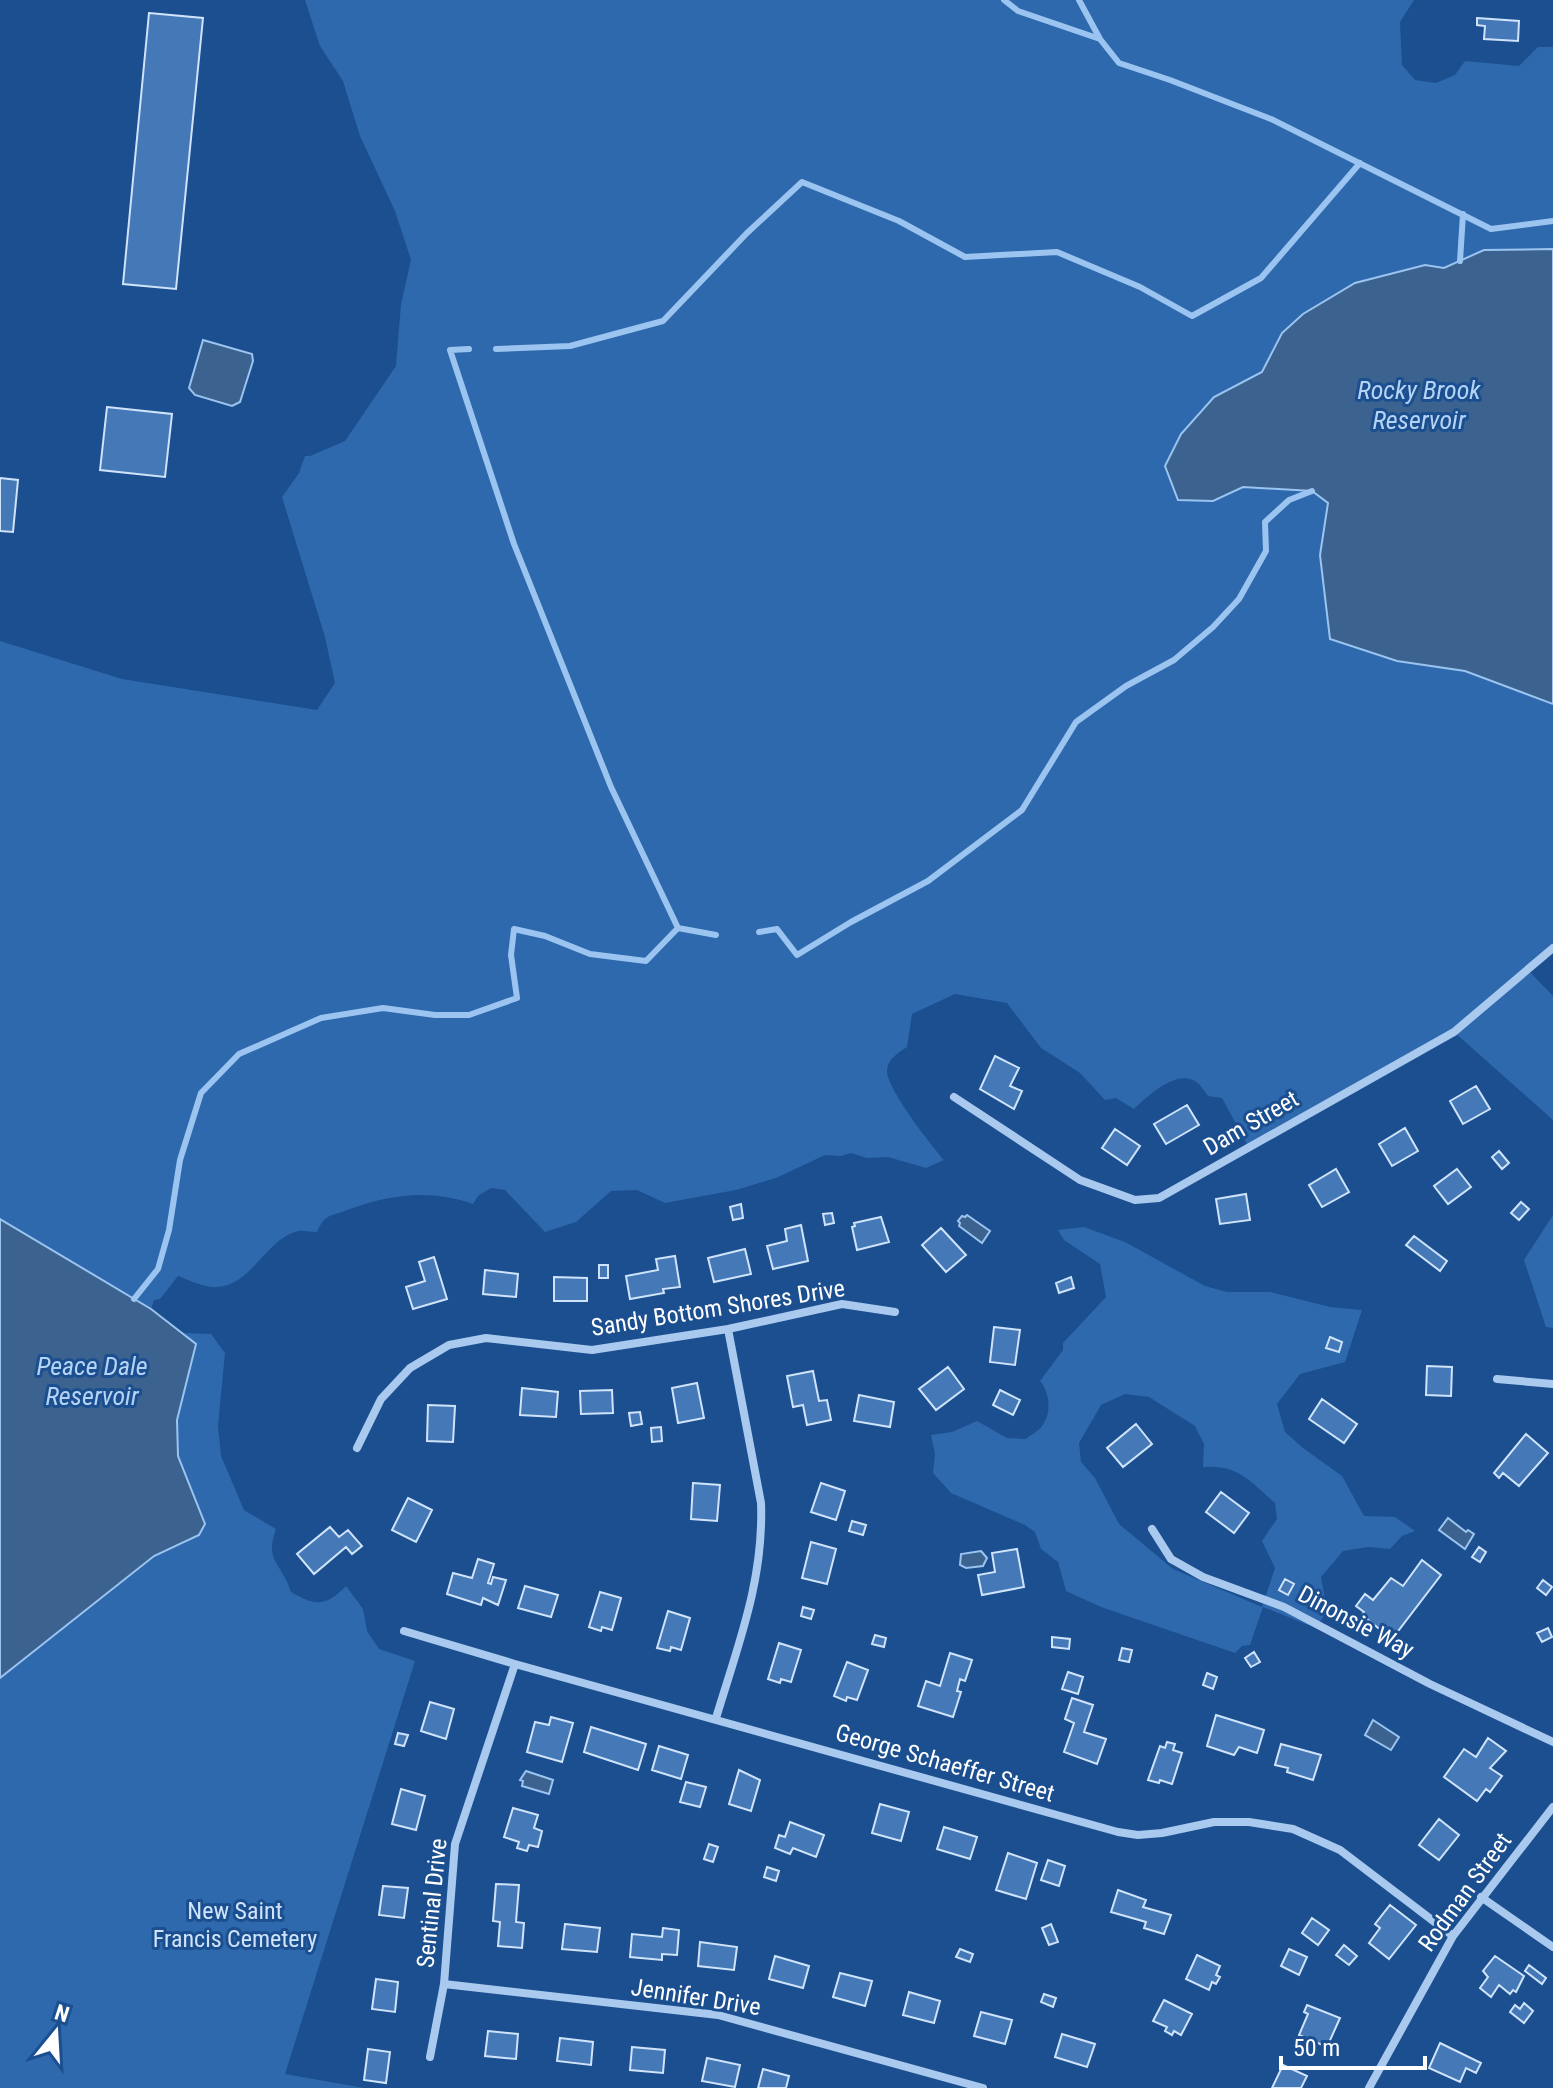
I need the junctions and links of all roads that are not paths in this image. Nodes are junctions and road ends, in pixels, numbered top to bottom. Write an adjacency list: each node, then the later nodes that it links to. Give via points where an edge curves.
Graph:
1 (1553, 948): 2 (street, Dam Street, via 1454,1032 1159,1198 1135,1200 1080,1180)
2 (954, 1097)
3 (895, 1312): 4 (street, Sandy Bottom Shores Drive, via 842,1304)
4 (728, 1329): 7 (street, Sandy Bottom Shores Drive, via 592,1350 486,1338 449,1345 410,1368 381,1399); 11 (street, via 762,1529 756,1582)
5 (1497, 1379): 6 (street)
6 (1553, 1384)
7 (357, 1448)
8 (1152, 1529): 12 (street, Dinonsie Way, via 1171,1559 1203,1577 1284,1607)
9 (404, 1631): 10 (street, George Schaeffer Street)
10 (515, 1664): 11 (street, George Schaeffer Street); 17 (street, Sentinal Drive, via 455,1844)
11 (716, 1718): 15 (street, George Schaeffer Street, via 1118,1832 1162,1833 1214,1822 1293,1829 1340,1850)
12 (1553, 1742)
13 (1553, 1807): 14 (street, Rodman Street)
14 (1481, 1897): 15 (street, Rodman Street); 16 (street)
15 (1453, 1936): 20 (street, Rodman Street)
16 (1553, 1947)
17 (444, 1984): 18 (street, Sentinal Drive); 19 (street, Jennifer Drive, via 718,2015)
18 (430, 2057)
19 (983, 2088)
20 (1369, 2088)

